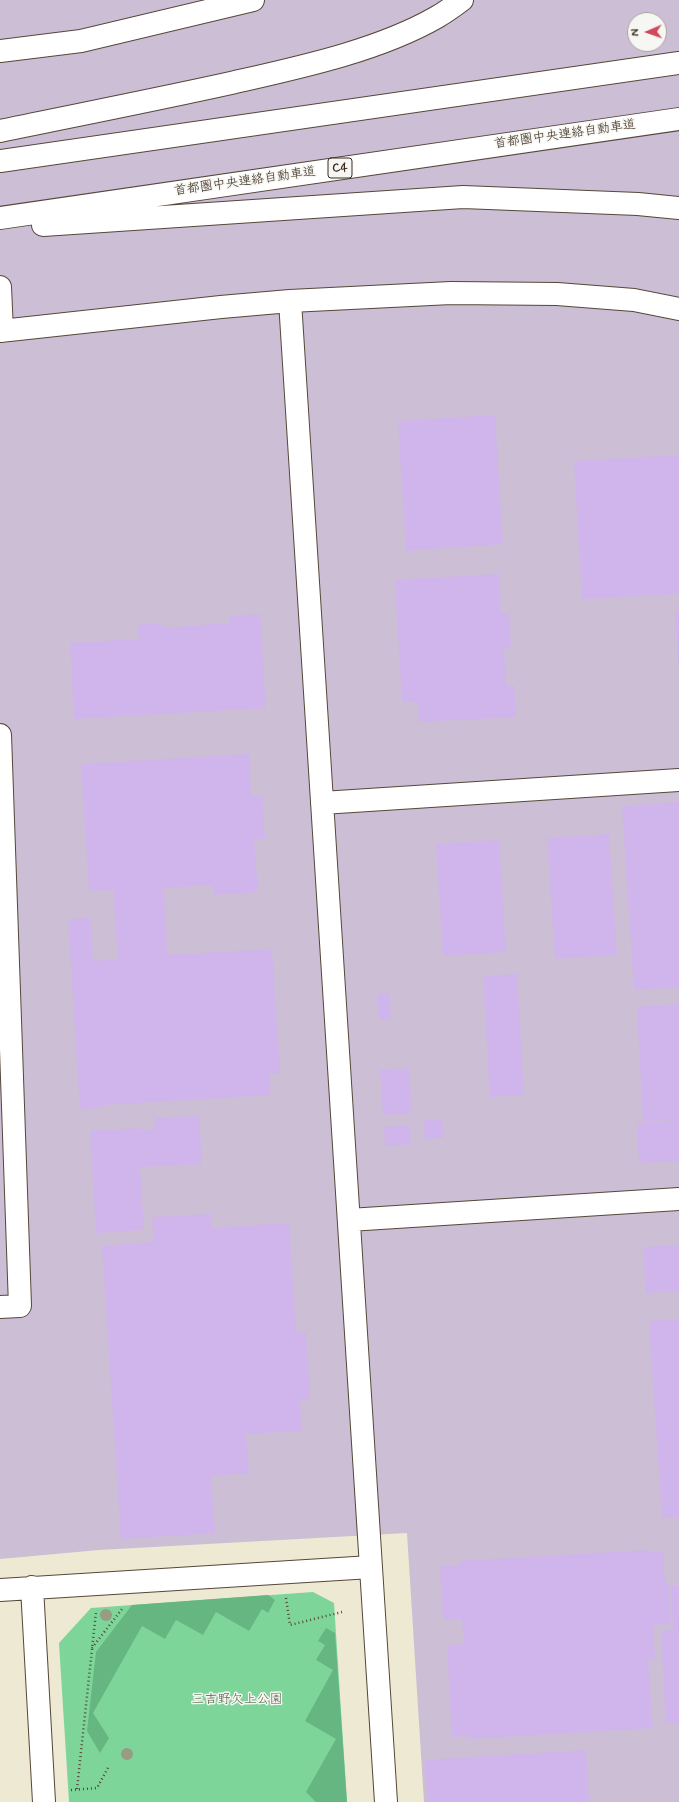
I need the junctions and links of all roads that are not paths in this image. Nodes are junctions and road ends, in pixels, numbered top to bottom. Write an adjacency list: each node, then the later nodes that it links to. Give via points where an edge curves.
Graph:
1 (253, 0): 3 (main road, via 81,41)
2 (462, 0): 6 (main road, via 437,17 392,38 328,59 174,96)
3 (0, 51)
4 (679, 63): 7 (main road)
5 (679, 119): 9 (main road, 首都圏中央連絡自動車道 / C4)
6 (0, 131)
7 (0, 161)
8 (679, 208): 10 (main road, via 463,197)
9 (0, 218)
10 (0, 227)
11 (1, 297): 14 (main road)
12 (290, 301): 13 (main road, via 451,293 557,294 634,300); 14 (main road, via 113,317); 17 (main road)
13 (679, 309)
14 (1, 331)
15 (0, 735): 20 (main road, via 20,1306)
16 (679, 780): 17 (main road)
17 (322, 803): 19 (main road)
18 (679, 1199): 19 (main road)
19 (349, 1220): 21 (main road)
20 (0, 1307)
21 (371, 1567): 22 (main road); 25 (main road)
22 (32, 1587): 23 (main road); 24 (main road)
23 (0, 1590)
24 (44, 1802)
25 (386, 1802)

